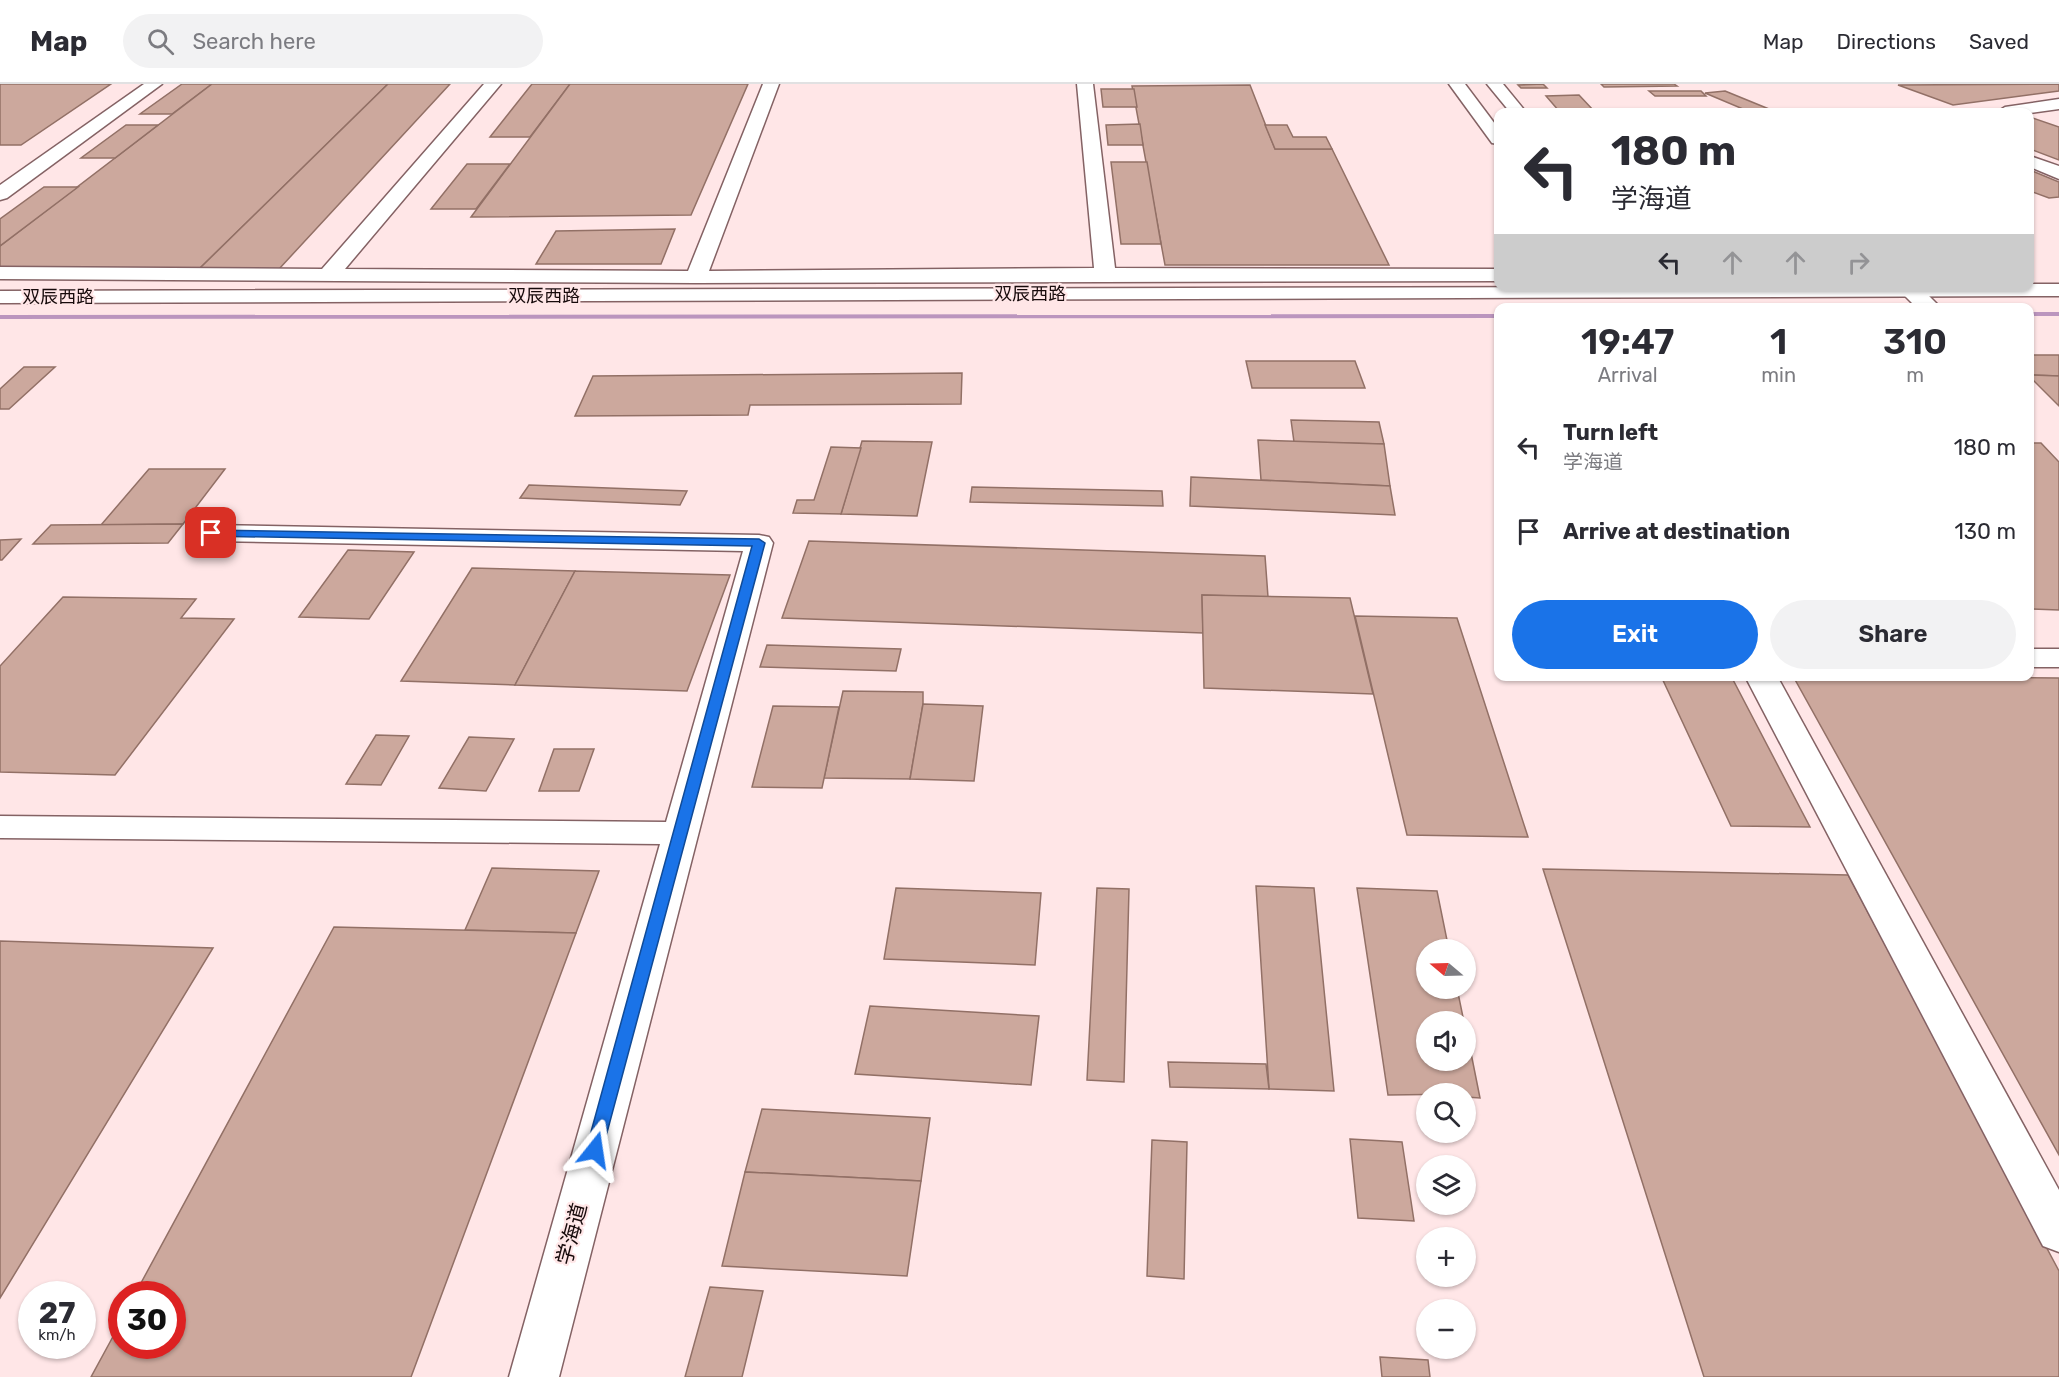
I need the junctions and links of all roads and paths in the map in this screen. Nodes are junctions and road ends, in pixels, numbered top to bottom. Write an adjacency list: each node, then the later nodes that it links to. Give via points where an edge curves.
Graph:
1 (154, 84): 11 (main road)
2 (493, 84): 18 (main road)
3 (771, 84): 20 (main road)
4 (1085, 84): 17 (main road)
5 (1456, 84): 10 (main road)
6 (1495, 84): 8 (main road)
7 (2059, 104): 9 (main road)
8 (1515, 108)
9 (2032, 108)
10 (1494, 134)
11 (71, 142): 12 (main road); 15 (main road)
12 (24, 152)
13 (2034, 163): 14 (main road)
14 (2059, 173)
15 (0, 194)
16 (0, 273): 18 (main road)
17 (1105, 274): 19 (main road); 20 (main road)
18 (328, 275): 20 (main road)
19 (1494, 275)
20 (696, 277)
21 (1494, 290): 25 (main road, 双辰西路)
22 (2034, 290): 23 (main road, 双辰西路)
23 (2059, 290)
24 (1911, 291): 26 (main road)
25 (0, 297)
26 (1924, 303)
27 (211, 533): 32 (main road, 学海道, via 759,543)
28 (2034, 658): 29 (main road)
29 (2059, 658)
30 (1764, 681): 33 (main road)
31 (0, 827): 32 (main road)
32 (680, 833): 34 (main road, 学海道)
33 (2059, 1233)
34 (534, 1377)

